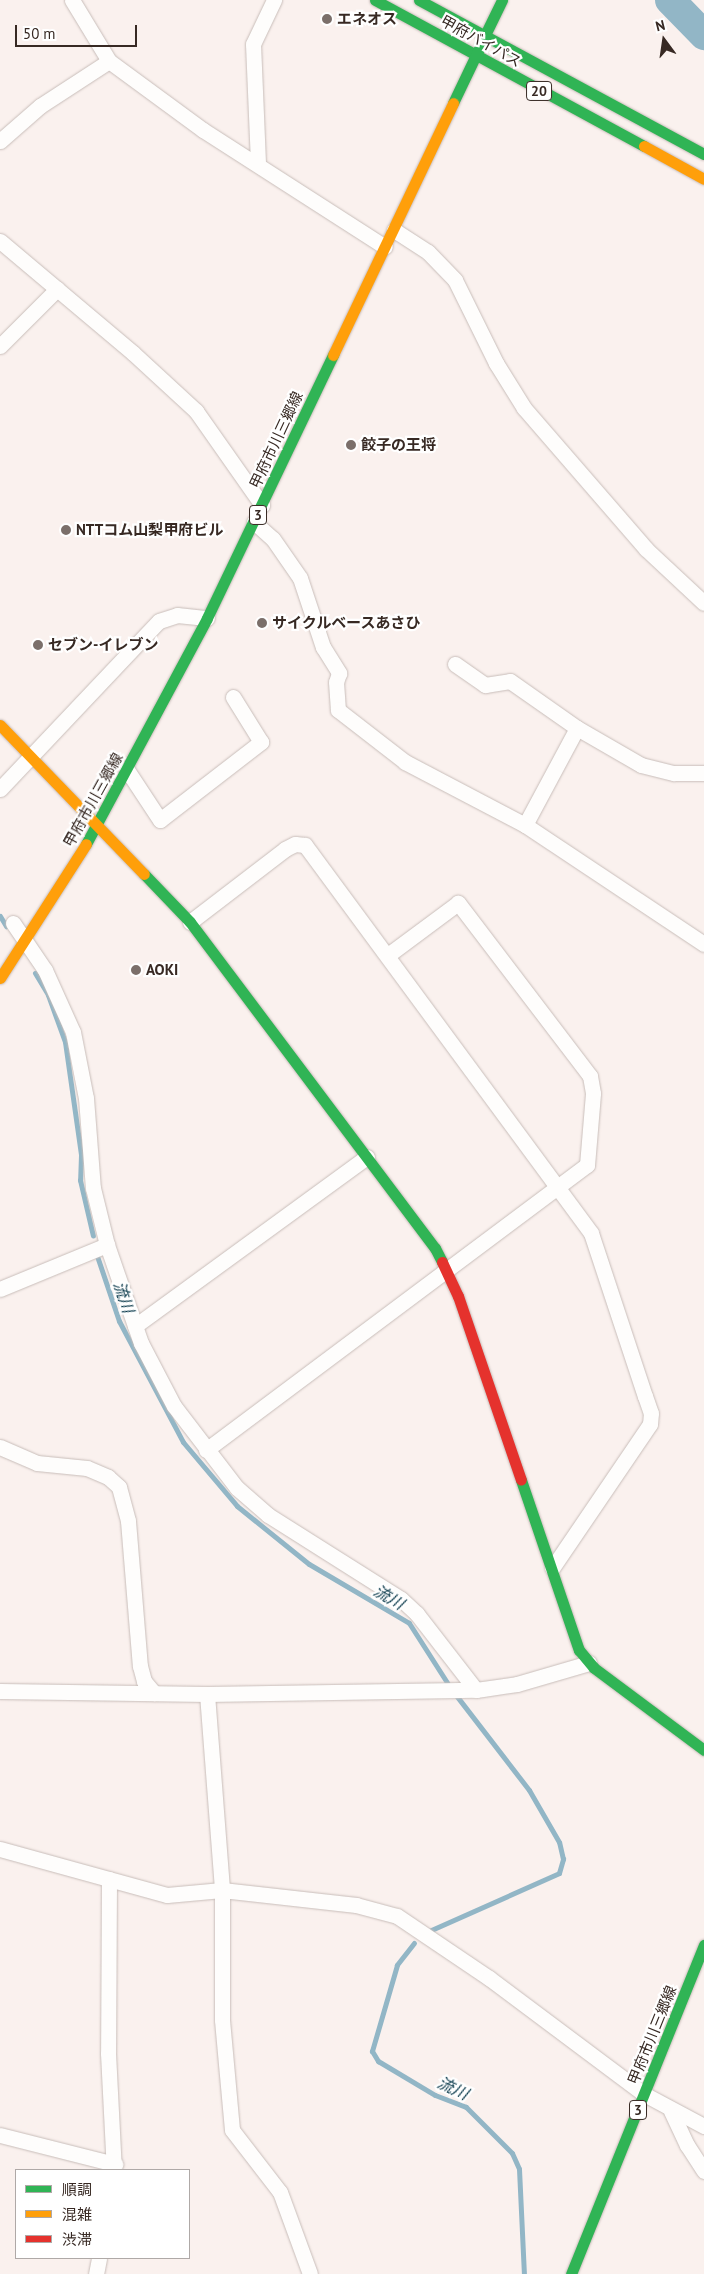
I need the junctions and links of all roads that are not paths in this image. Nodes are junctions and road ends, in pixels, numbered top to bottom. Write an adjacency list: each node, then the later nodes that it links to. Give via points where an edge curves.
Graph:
1 (72, 0): 8 (street)
2 (274, 0): 11 (street, via 253,44)
3 (375, 0): 7 (main road, 甲府バイパス / 20)
4 (419, 0): 6 (main road, 甲府バイパス / 20)
5 (502, 0): 6 (main road, 甲府市川三郷線)
6 (485, 35): 7 (main road, 甲府市川三郷線 / 3); 10 (main road, 甲府バイパス / 20)
7 (476, 56): 12 (main road, 甲府バイパス / 20); 13 (main road, 甲府市川三郷線 / 3)
8 (109, 61): 9 (street, via 40,106); 11 (street, via 203,130)
9 (0, 141)
10 (704, 154)
11 (258, 163): 15 (street)
12 (704, 179)
13 (394, 230): 15 (main road, 甲府市川三郷線 / 3); 20 (street, via 428,252 455,280 496,363 524,408 646,549)
14 (0, 241): 16 (street)
15 (385, 247): 18 (main road, 甲府市川三郷線 / 3)
16 (57, 289): 17 (street); 18 (street, via 196,411)
17 (0, 346)
18 (262, 505): 19 (main road, 甲府市川三郷線 / 3)
19 (254, 522): 21 (main road, 甲府市川三郷線 / 3); 31 (street, via 274,539 300,578 324,647 339,672 336,682 338,710 405,762)
20 (704, 603)
21 (207, 618): 26 (street, via 177,615 159,621); 27 (main road, 甲府市川三郷線 / 3)
22 (455, 664): 25 (street, via 485,685 510,681)
23 (233, 697): 27 (street, via 261,742 160,820)
24 (0, 725): 26 (main road)
25 (577, 728): 28 (street, via 641,765 674,773); 31 (street)
26 (31, 756): 29 (street); 30 (main road)
27 (127, 770): 30 (main road, 甲府市川三郷線 / 3)
28 (704, 773)
29 (0, 790)
30 (98, 825): 32 (main road); 34 (main road, 甲府市川三郷線 / 3)
31 (525, 825): 35 (street)
32 (190, 922): 36 (street, via 285,849 295,844 305,845); 38 (main road)
33 (13, 923): 34 (street)
34 (24, 939): 37 (main road, 甲府市川三郷線 / 3); 40 (street, via 49,977 73,1032 86,1098 93,1188)
35 (704, 944)
36 (388, 955): 39 (street); 39 (street, via 458,903 590,1076 593,1093 587,1165)
37 (0, 978)
38 (367, 1156): 41 (main road); 43 (street)
39 (559, 1186): 41 (street); 46 (street, via 591,1233 651,1413 644,1435)
40 (107, 1245): 42 (street); 43 (street)
41 (447, 1269): 45 (street); 46 (main road)
42 (0, 1289)
43 (135, 1326): 45 (street, via 174,1406)
44 (0, 1447): 50 (street, via 37,1463 87,1468 108,1477 119,1488 128,1521 140,1666 144,1681)
45 (206, 1450): 48 (street, via 237,1488 268,1515 401,1600 417,1614)
46 (552, 1568): 47 (main road, via 579,1650)
47 (589, 1663): 48 (street, via 517,1684); 52 (main road)
48 (470, 1690): 51 (street)
49 (0, 1691): 50 (street)
50 (154, 1694): 51 (street)
51 (208, 1694): 55 (street)
52 (704, 1750)
53 (0, 1849): 54 (street)
54 (109, 1879): 55 (street, via 167,1895); 61 (street, via 108,2053)
55 (222, 1890): 57 (street, via 356,1905 396,1916 489,1978); 65 (street, via 222,2020 232,2130 280,2192)
56 (704, 1945): 57 (main road, 甲府市川三郷線 / 3)
57 (644, 2094): 58 (street); 66 (main road, 甲府市川三郷線 / 3)
58 (672, 2111): 59 (street); 62 (street, via 687,2145)
59 (704, 2126)
60 (0, 2135): 61 (street)
61 (115, 2167)
62 (704, 2170)
63 (99, 2259): 64 (street)
64 (96, 2274)
65 (310, 2274)
66 (571, 2274)

